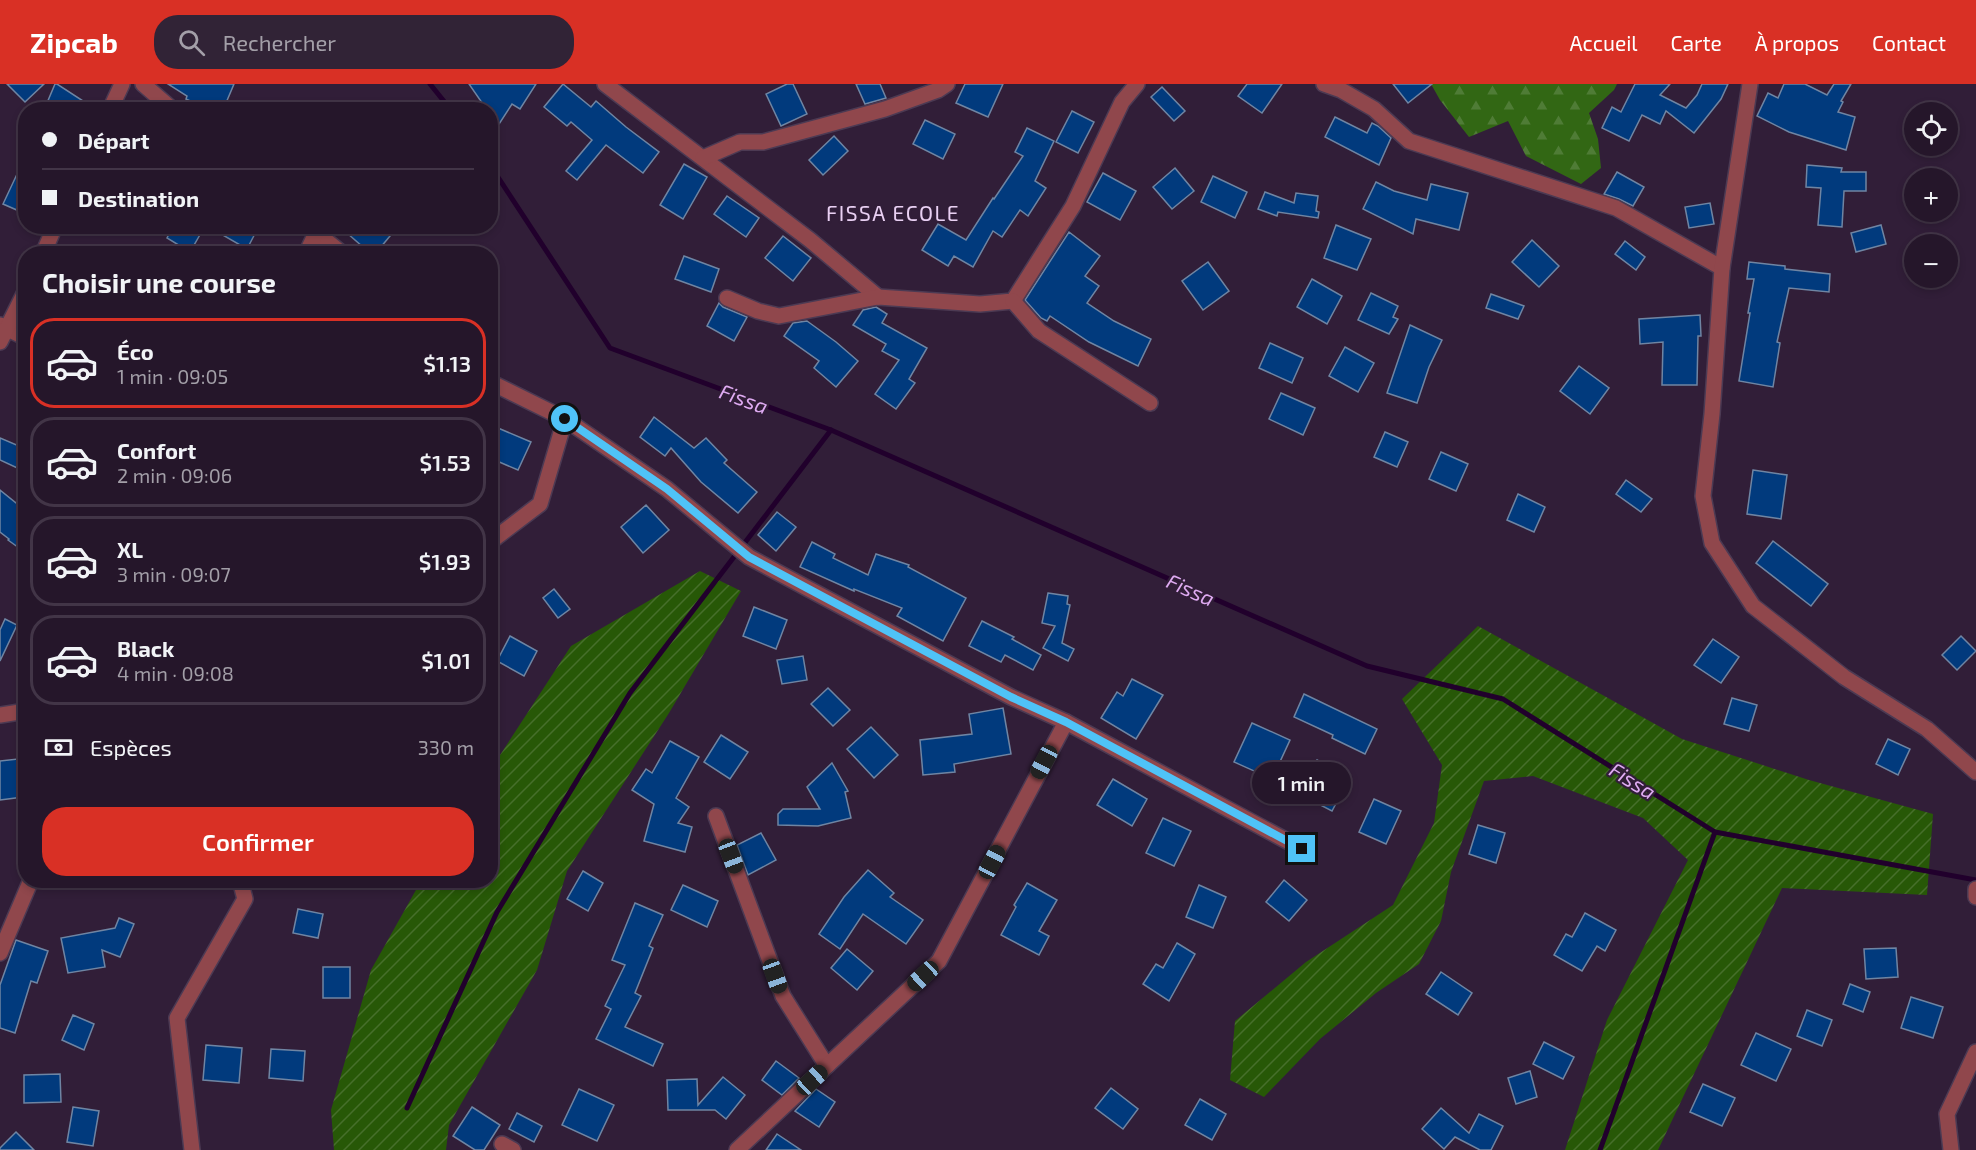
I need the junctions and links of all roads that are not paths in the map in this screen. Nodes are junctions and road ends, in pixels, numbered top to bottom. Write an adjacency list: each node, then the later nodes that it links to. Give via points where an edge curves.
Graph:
1 (122, 84): 8 (street)
2 (143, 84): 9 (street)
3 (605, 84): 10 (street)
4 (947, 84): 10 (street, via 885,109 763,142 740,142)
5 (1137, 84): 16 (street, via 1122,102 1073,206)
6 (1324, 84): 13 (street, via 1374,109 1408,141 1616,208)
7 (1750, 84): 13 (street)
8 (114, 102)
9 (163, 102)
10 (703, 158): 14 (street)
11 (317, 234): 12 (street)
12 (333, 246)
13 (1722, 268): 27 (street, via 1703,496 1712,543 1753,606 1844,677 1927,729)
14 (878, 297): 15 (street, via 779,316); 16 (street, via 980,304)
15 (727, 298)
16 (1013, 301): 21 (street, via 1038,331)
17 (18, 304): 18 (street)
18 (2, 332): 19 (street)
19 (18, 336)
20 (498, 386): 22 (street)
21 (1150, 403)
22 (565, 419): 23 (street, via 540,504); 26 (street, via 667,489 749,557 1011,697)
23 (498, 536)
24 (18, 712): 25 (street)
25 (0, 715)
26 (1066, 722): 29 (street); 36 (street, via 939,961)
27 (1976, 772)
28 (716, 816): 36 (street, via 783,996)
29 (1302, 849)
30 (28, 888): 34 (street)
31 (242, 888): 37 (street, via 245,898 177,1018)
32 (1976, 889): 33 (street)
33 (1976, 897)
34 (0, 953)
35 (1976, 1052): 39 (street, via 1947,1114)
36 (827, 1066): 38 (street)
37 (192, 1150)
38 (737, 1150)
39 (1951, 1150)

